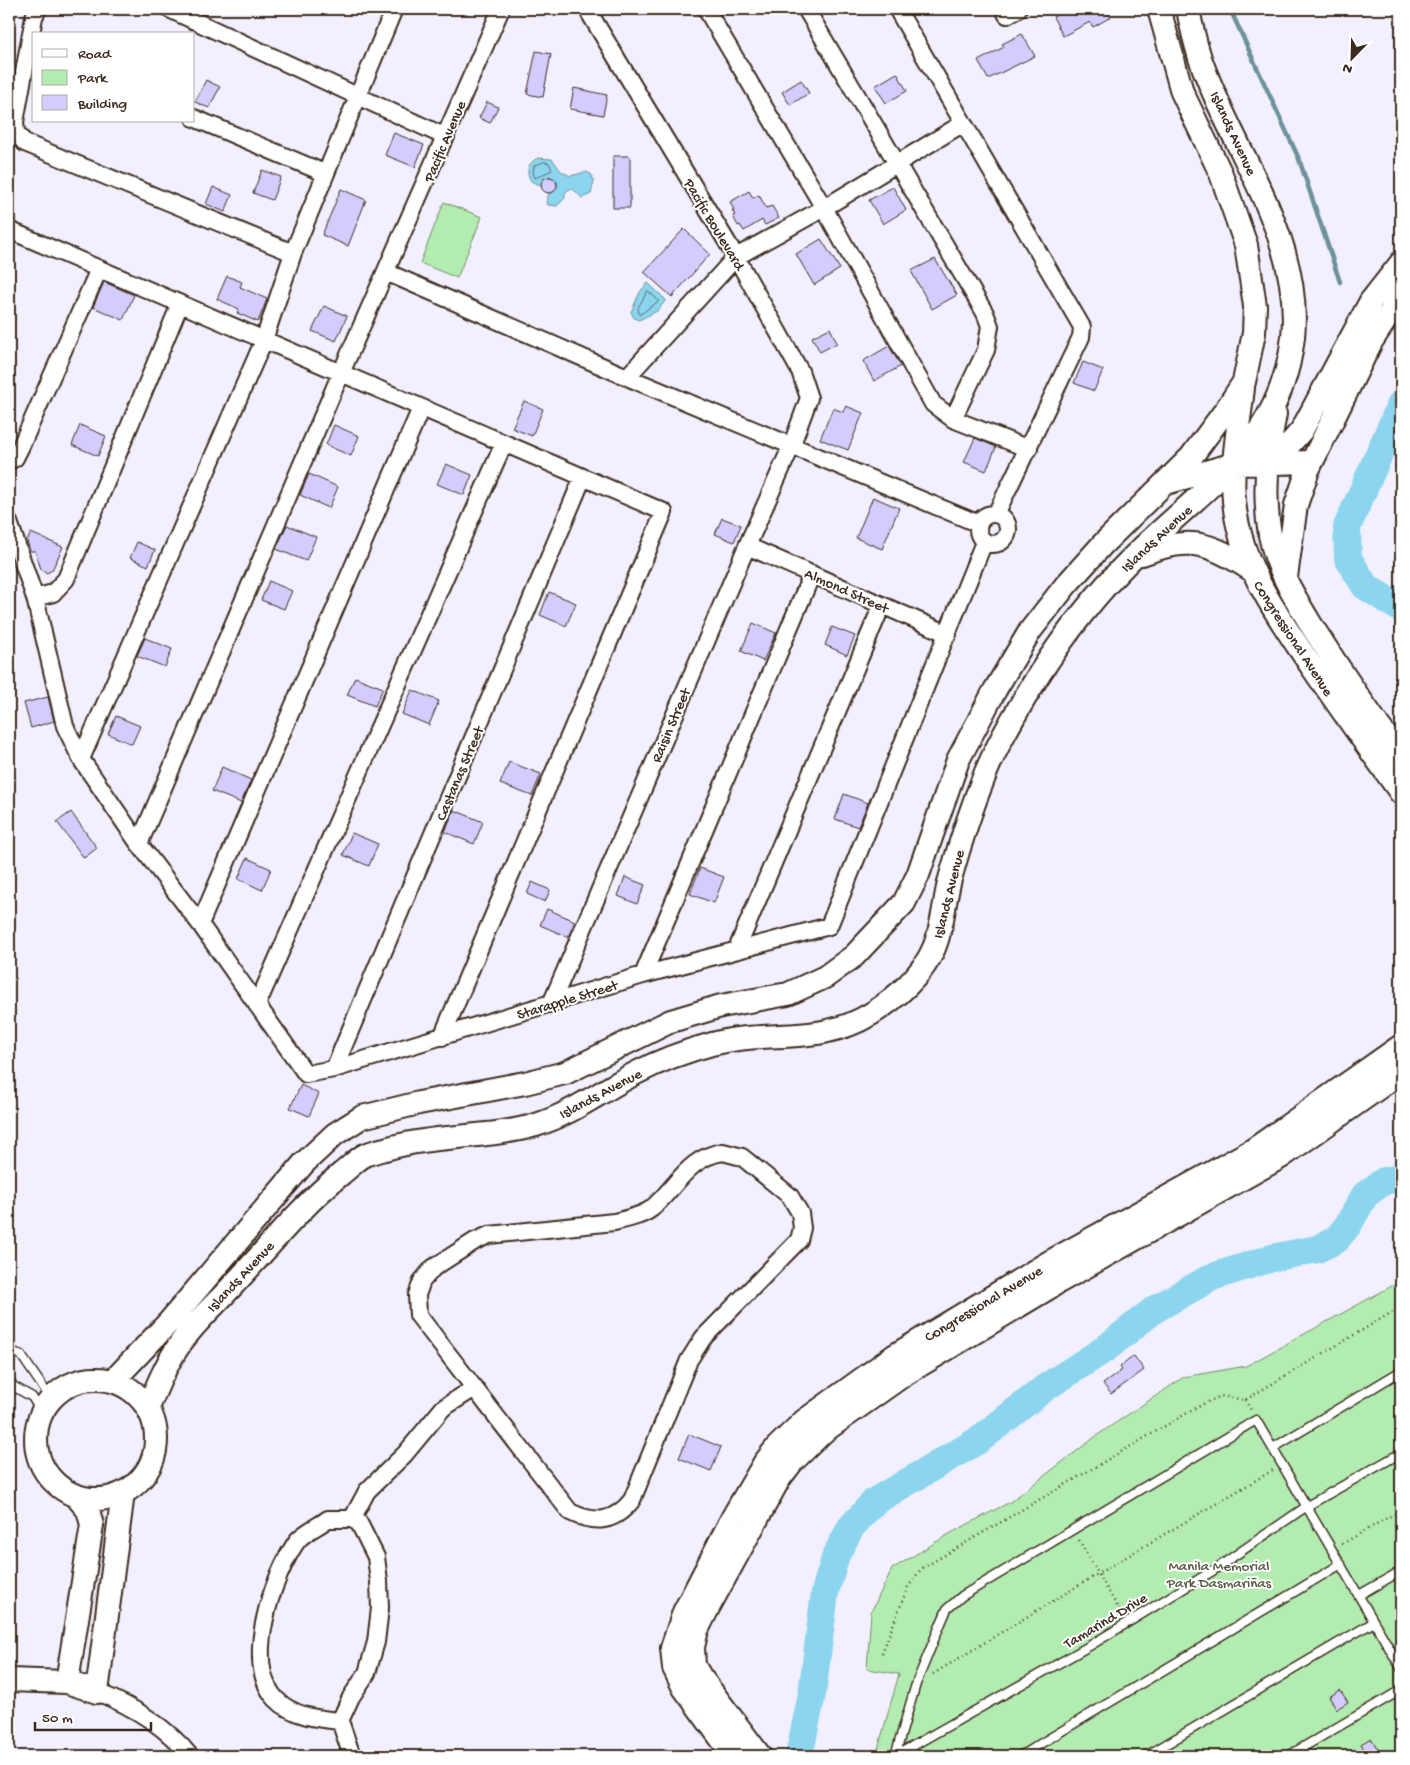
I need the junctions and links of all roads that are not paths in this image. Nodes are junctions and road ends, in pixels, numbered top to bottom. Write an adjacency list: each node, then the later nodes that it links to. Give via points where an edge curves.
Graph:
1 (38, 9): 13 (street)
2 (169, 9): 15 (street)
3 (501, 9): 18 (street, Pacific Avenue)
4 (587, 9): 24 (street, Pacific Boulevard)
5 (706, 9): 21 (street)
6 (806, 9): 19 (street)
7 (897, 9): 17 (street)
8 (1004, 9): 9 (street, via 1007,15)
9 (1018, 9)
10 (1159, 9): 33 (street, Islands Avenue, via 1182,92 1220,174 1246,245 1255,306 1254,333)
11 (1188, 9): 34 (street, Islands Avenue, via 1201,60 1272,217 1293,293 1293,333 1288,368)
12 (391, 10): 15 (street)
13 (33, 32)
14 (31, 48): 23 (street, via 15,122 16,134 25,143)
15 (360, 97): 18 (street); 20 (street)
16 (195, 118): 20 (street)
17 (962, 124): 19 (street); 39 (street, via 1082,327 1081,337)
18 (446, 136): 27 (street, Pacific Avenue)
19 (896, 165): 21 (street); 36 (street, via 986,314 990,326 986,350)
20 (326, 172): 23 (street)
21 (824, 208): 24 (street); 36 (street, via 933,404)
22 (9, 230): 26 (street)
23 (293, 253): 30 (street)
24 (736, 257): 32 (street); 38 (street, Pacific Boulevard, via 800,371 809,398)
25 (1401, 263): 40 (street, via 1370,301 1302,430 1288,445)
26 (99, 269): 29 (street); 41 (street, via 22,446 15,458)
27 (386, 272): 31 (street, Pacific Avenue); 32 (street)
28 (1401, 296): 42 (street, Congressional Avenue, via 1371,342)
29 (180, 304): 30 (street); 56 (street, via 66,580 53,593)
30 (264, 340): 31 (street); 60 (street)
31 (341, 373): 35 (street); 64 (street, Pacific Avenue)
32 (627, 377): 38 (street)
33 (1244, 382): 43 (street, Congressional Avenue); 45 (street, Islands Avenue, via 1208,436)
34 (1277, 402): 40 (street, Congressional Avenue); 43 (street, Islands Avenue)
35 (421, 408): 37 (street); 65 (street)
36 (953, 419): 39 (street)
37 (504, 443): 44 (street); 69 (street)
38 (792, 447): 49 (street); 51 (street, Raisin Street)
39 (1029, 449): 47 (street)
40 (1268, 458): 42 (street); 43 (street); 46 (street, Congressional Avenue)
41 (9, 461)
42 (1312, 462): 55 (street, Congressional Avenue, via 1296,505)
43 (1234, 464): 45 (street); 46 (street); 52 (street, Islands Avenue); 53 (street, Congressional Avenue, via 1234,503)
44 (583, 477): 70 (street, via 664,512); 72 (street, Castanas Street)
45 (1165, 483): 61 (street, Islands Avenue, via 1103,544 1030,631)
46 (1266, 494): 55 (street, Congressional Avenue, via 1270,537)
47 (996, 514): 49 (street, via 984,517); 50 (street, via 1007,523 1008,533 998,544)
48 (9, 522): 56 (street)
49 (979, 524): 50 (street, via 978,534)
50 (984, 542): 58 (street)
51 (747, 546): 54 (street, Almond Street); 68 (street, Raisin Street)
52 (1132, 558): 53 (street, via 1175,543 1196,543 1215,548); 62 (street, Islands Avenue, via 1086,609 1054,652 1006,730)
53 (1250, 569): 63 (street, Congressional Avenue, via 1270,605)
54 (812, 574): 57 (street, Almond Street); 67 (street)
55 (1286, 583): 59 (street, Congressional Avenue, via 1362,703)
56 (35, 598): 60 (street, via 65,726)
57 (882, 606): 58 (street, Almond Street); 66 (street)
58 (948, 634): 66 (street, Starapple Street, via 829,926)
59 (1401, 757)
60 (81, 759): 64 (street)
61 (958, 760): 62 (street); 77 (street, Islands Avenue, via 918,876 904,903 854,956 825,977 788,994 721,1006 672,1021 565,1073 419,1102 362,1117 335,1134 304,1163 170,1322)
62 (986, 771): 80 (street, Islands Avenue, via 949,881 933,951 918,973 891,999 843,1028 804,1036 757,1036 716,1043 680,1054 639,1071 570,1110 537,1124 408,1142 366,1154 298,1212 203,1315 170,1359)
63 (1401, 793)
64 (139, 844): 65 (street)
65 (200, 924): 69 (street)
66 (737, 948): 67 (street, Starapple Street)
67 (643, 975): 68 (street, Starapple Street)
68 (551, 1004): 70 (street, Starapple Street)
69 (257, 1005): 72 (street, Starapple Street, via 306,1074)
70 (442, 1038): 72 (street, Starapple Street)
71 (1401, 1046): 91 (street, Congressional Avenue, via 1253,1150 1048,1263 894,1356 798,1426 765,1462 734,1515 680,1622 673,1640)
72 (334, 1069)
73 (1401, 1072): 92 (street, Congressional Avenue, via 1281,1157 1054,1284 905,1374 823,1432 792,1462 753,1523 697,1630 693,1647)
74 (9, 1350): 79 (lane, via 21,1356)
75 (1401, 1371): 81 (lane)
76 (9, 1379): 79 (lane, via 13,1386)
77 (113, 1382): 79 (street, via 80,1381 64,1388); 80 (street, via 133,1392)
78 (473, 1389): 78 (street, via 570,1512 597,1521 615,1516 632,1500 689,1360 704,1338 799,1240 802,1228 800,1214 790,1196 742,1157 724,1152 709,1154 651,1209 634,1217 490,1235 474,1241 433,1268 422,1281 417,1295 418,1315); 86 (street, via 443,1408 410,1448 367,1491)
79 (46, 1406): 84 (street, via 37,1428 36,1445 40,1461 60,1488)
80 (148, 1408): 83 (street, via 156,1440 154,1456 137,1484)
81 (1273, 1448): 85 (lane); 105 (lane, via 1256,1420 962,1596 947,1609 916,1684)
82 (1401, 1453): 85 (lane, Tamarind Drive)
83 (123, 1493): 84 (street, via 100,1498); 98 (street)
84 (75, 1495): 95 (street, via 88,1510 92,1525)
85 (1307, 1506): 87 (lane); 105 (lane, Tamarind Drive, via 1214,1570 1127,1623)
86 (352, 1519): 100 (street, via 360,1523 376,1557 380,1608 376,1642 367,1673); 100 (street, via 328,1519 298,1540 271,1593 264,1626 262,1664 266,1684 276,1699 291,1710 319,1719)
87 (1341, 1564): 89 (lane); 106 (lane)
88 (1401, 1571): 89 (lane)
89 (1359, 1595): 90 (lane)
90 (1374, 1622): 93 (lane); 107 (lane)
91 (672, 1660): 92 (street); 96 (street, Congressional Avenue)
92 (694, 1666): 96 (street); 99 (street, Congressional Avenue)
93 (1401, 1668)
94 (9, 1680): 95 (street)
95 (66, 1682): 98 (street)
96 (684, 1688): 99 (street, Congressional Avenue)
97 (1401, 1690): 108 (lane)
98 (97, 1692): 101 (street, via 157,1724)
99 (713, 1712): 103 (street, Congressional Avenue); 104 (street, Congressional Avenue)
100 (340, 1721): 102 (street)
101 (190, 1756)
102 (352, 1756)
103 (734, 1756)
104 (760, 1756)
105 (895, 1756)
106 (1020, 1756)
107 (1146, 1756)
108 (1288, 1756)

